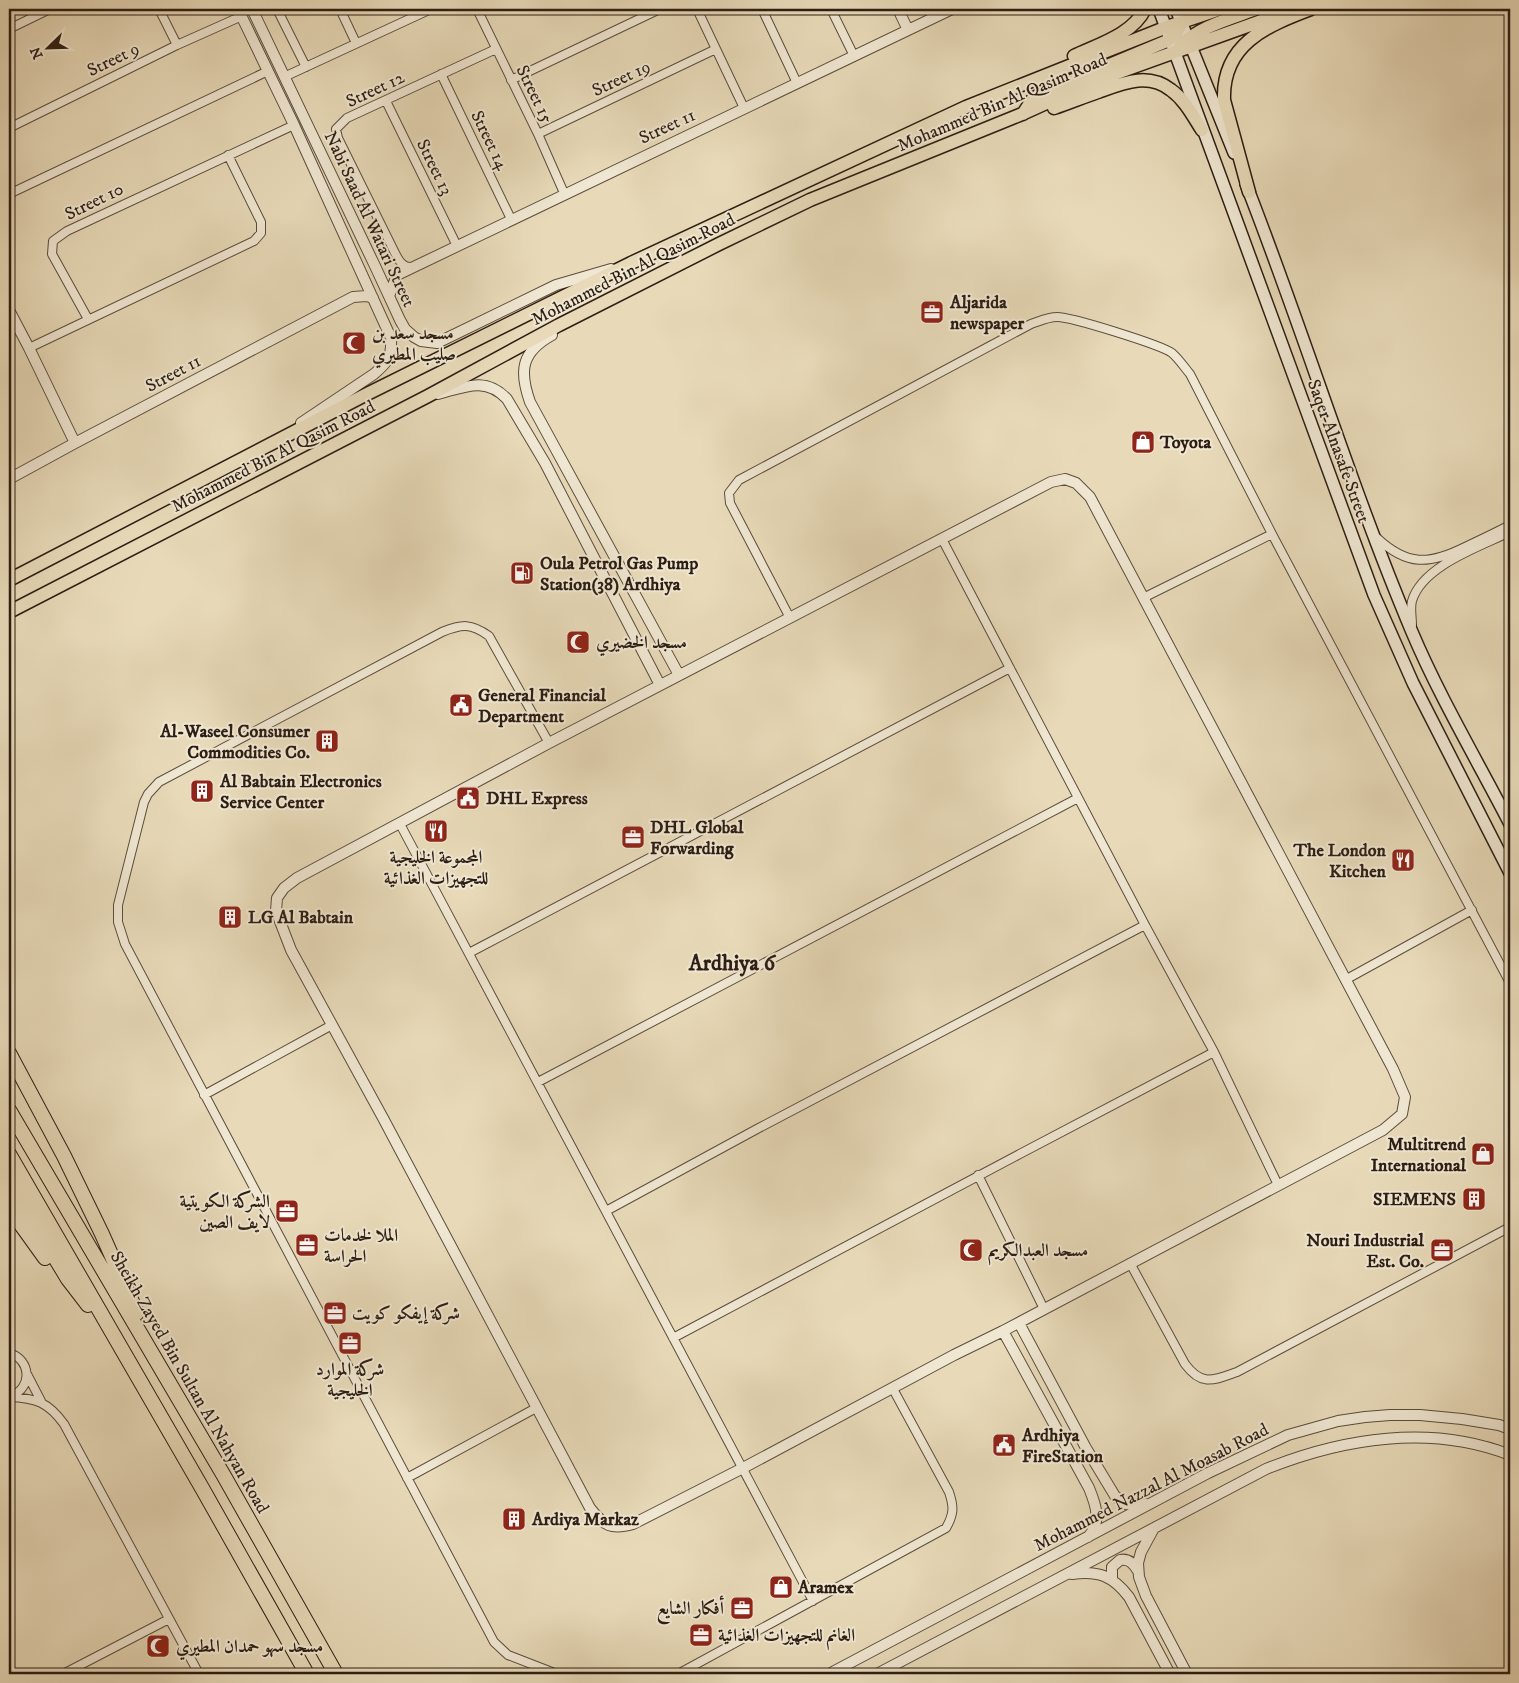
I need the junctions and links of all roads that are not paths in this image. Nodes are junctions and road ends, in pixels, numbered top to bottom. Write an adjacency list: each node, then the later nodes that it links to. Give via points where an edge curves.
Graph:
1 (50, 9): 24 (street)
2 (159, 9): 29 (street)
3 (252, 9): 37 (street, Nabi Saad Al Watari Street)
4 (277, 9): 34 (street)
5 (340, 9): 28 (street)
6 (431, 9): 22 (street)
7 (476, 9): 30 (street, Street 15)
8 (660, 9): 38 (street)
9 (697, 9): 31 (street)
10 (762, 9): 39 (street)
11 (831, 9): 33 (street)
12 (898, 9): 25 (street)
13 (952, 9): 25 (street, Street 11)
14 (1145, 9): 40 (main road, via 1131,27)
15 (1159, 9): 26 (main road, Saqer Alnasafe Street)
16 (1176, 9): 23 (main road, Saqer Alnasafe Street)
17 (1220, 9): 23 (main road)
18 (1256, 9): 27 (main road, via 1203,29)
19 (1295, 9): 27 (main road)
20 (1311, 9): 50 (main road, via 1255,35 1228,70 1224,100)
21 (240, 12): 29 (street, Street 9); 35 (street, Nabi Saad Al Watari Street)
22 (414, 12): 28 (street)
23 (1182, 22): 26 (main road, via 1180,28); 27 (main road, Saqer Alnasafe Street)
24 (9, 29)
25 (908, 30): 33 (street, Street 11)
26 (1169, 33): 32 (main road, Saqer Alnasafe Street); 40 (main road, Mohammed Bin Al Qasim Road); 43 (main road, via 1042,93)
27 (1190, 42): 32 (main road); 50 (main road, Saqer Alnasafe Street)
28 (356, 43): 34 (street)
29 (177, 44): 46 (street, Street 9)
30 (496, 49): 36 (street, Street 12); 38 (street, Street 15)
31 (716, 49): 42 (street); 48 (street, Street 19)
32 (1176, 51): 43 (main road, Mohammed Bin Al Qasim Road, via 1097,80); 47 (main road, Saqer Alnasafe Street)
33 (854, 56): 39 (street, Street 11)
34 (306, 67): 37 (street)
35 (268, 70): 45 (street, Nabi Saad Al Watari Street); 52 (street)
36 (441, 74): 41 (street, Street 12); 54 (street, Street 14)
37 (284, 77): 57 (street, Nabi Saad Al Watari Street)
38 (511, 80): 48 (street, Street 15)
39 (797, 83): 42 (street, Street 11)
40 (1023, 84): 44 (main road, Mohammed Bin Al Qasim Road)
41 (386, 101): 56 (street, Street 13); 60 (street, Street 12, via 347,118 336,130 395,253 404,266)
42 (744, 108): 51 (street, Street 11)
43 (1022, 114): 47 (main road, via 1041,113 1123,82 1143,80 1172,90); 53 (main road, Mohammed Bin Al Qasim Road)
44 (934, 121): 53 (main road, via 909,140 802,187 800,195); 58 (main road, Mohammed Bin Al Qasim Road)
45 (294, 125): 49 (street, Street 10); 59 (street, Nabi Saad Al Watari Street)
46 (9, 128)
47 (1202, 130): 93 (main road, Saqer Alnasafe Street, via 1374,595 1413,683)
48 (538, 134): 51 (street, Street 15)
49 (228, 155): 68 (street, via 261,222 261,233 254,241); 68 (street, Street 10, via 67,230 53,241 52,254)
50 (1249, 192): 79 (main road, Saqer Alnasafe Street)
51 (564, 193): 54 (street, Street 11)
52 (9, 194)
53 (810, 200): 55 (main road, Mohammed Bin Al Qasim Road)
54 (511, 219): 56 (street, Street 11)
55 (719, 244): 70 (main road, Mohammed Bin Al Qasim Road); 71 (street, via 541,342 530,353 523,368 524,387)
56 (457, 246): 60 (street, Street 11)
57 (373, 262): 59 (street, via 363,258); 61 (street); 65 (street, Nabi Saad Al Watari Street)
58 (631, 263): 65 (street, Nabi Saad Al Watari Street, via 556,285 437,342 429,343 414,337 405,329); 73 (main road, Mohammed Bin Al Qasim Road)
59 (358, 264): 62 (street, Nabi Saad Al Watari Street)
60 (414, 266): 61 (street, Street 11)
61 (396, 275): 65 (street)
62 (363, 276): 63 (street); 64 (street, Nabi Saad Al Watari Street)
63 (353, 296): 64 (street); 74 (street, Street 11)
64 (374, 298): 67 (street, Nabi Saad Al Watari Street)
65 (391, 300): 67 (street, via 387,311)
66 (9, 310): 69 (street)
67 (379, 310): 73 (street, Nabi Saad Al Watari Street, via 391,338 389,359 374,374)
68 (88, 319): 69 (street)
69 (29, 348): 74 (street)
70 (428, 396): 72 (street, via 486,385 500,392); 83 (main road, Mohammed Bin Al Qasim Road)
71 (530, 402): 72 (street, via 519,399 515,403); 87 (street)
72 (515, 413): 88 (street, via 545,463)
73 (274, 442): 81 (main road, Mohammed Bin Al Qasim Road)
74 (75, 443): 75 (street, Street 11)
75 (9, 479)
76 (1510, 525): 79 (street, via 1450,554 1426,561 1395,553)
77 (1510, 532): 85 (street, via 1440,566 1425,578 1412,601)
78 (1272, 534): 82 (street); 84 (street, via 1190,374 1172,353 1096,326 1059,317 1044,319 739,480 729,494 730,504); 94 (street)
79 (1374, 536): 85 (main road, Saqer Alnasafe Street)
80 (942, 539): 82 (street, via 1051,482 1065,479 1076,483 1090,497); 84 (street); 86 (street)
81 (9, 580)
82 (1143, 598): 97 (street)
83 (9, 612)
84 (790, 618): 87 (street)
85 (1412, 632): 92 (main road, Saqer Alnasafe Street)
86 (1010, 668): 90 (street); 96 (street)
87 (679, 675): 88 (street)
88 (660, 686): 89 (street)
89 (549, 744): 91 (street); 103 (street, via 489,636 470,625 455,626 152,788 144,802 120,896 118,922 125,944)
90 (1078, 798): 95 (street); 102 (street)
91 (400, 824): 96 (street); 99 (street, via 297,878 277,898 276,911 283,932)
92 (1510, 824)
93 (1510, 872)
94 (1472, 910): 97 (street); 98 (street)
95 (1145, 925): 100 (street); 110 (street)
96 (469, 953): 102 (street)
97 (1346, 980): 108 (street, via 1405,1097 1402,1114 1383,1130)
98 (1510, 983)
99 (332, 1025): 103 (street); 126 (street)
100 (1214, 1052): 106 (street); 108 (street)
101 (9, 1054): 121 (highway, via 64,1156)
102 (538, 1082): 110 (street)
103 (204, 1095): 132 (street)
104 (9, 1110): 121 (highway, Sheikh Zayed Bin Sultan Al Nahyan Road)
105 (9, 1154): 115 (highway)
106 (978, 1175): 114 (street); 118 (street)
107 (9, 1182): 113 (highway)
108 (1278, 1185): 112 (street)
109 (9, 1208): 113 (highway, via 59,1276)
110 (606, 1211): 118 (street)
111 (1510, 1227): 112 (street, via 1237,1372 1214,1379 1193,1375 1185,1364)
112 (1130, 1263): 114 (street)
113 (73, 1288): 115 (highway)
114 (1044, 1309): 116 (street)
115 (102, 1316): 144 (highway)
116 (1019, 1323): 117 (street); 128 (street)
117 (1004, 1331): 123 (street); 129 (street)
118 (673, 1338): 131 (street)
119 (9, 1346): 120 (street)
120 (11, 1353): 122 (street, via 23,1362)
121 (163, 1370): 145 (highway, Sheikh Zayed Bin Sultan Al Nahyan Road)
122 (27, 1374): 124 (street, via 20,1391); 125 (street)
123 (892, 1389): 131 (street); 139 (street, via 949,1492 952,1518 946,1528)
124 (9, 1396): 125 (street)
125 (41, 1401): 140 (street, via 64,1424)
126 (536, 1408): 131 (street, via 590,1508 610,1526 620,1528 633,1524); 132 (street)
127 (1510, 1429): 133 (street, Mohammed Nazzal Al Moasab Road, via 1462,1419 1420,1415 1338,1421 1278,1439)
128 (1086, 1448): 129 (street); 133 (street, via 1120,1501 1137,1505)
129 (1071, 1455): 135 (street, via 1097,1509 1096,1525)
130 (1510, 1455): 134 (street, Mohammed Nazzal Al Moasab Road, via 1456,1441 1407,1438 1354,1442 1266,1469)
131 (742, 1468): 139 (street)
132 (407, 1478): 146 (street, via 494,1642 508,1655)
133 (1154, 1502): 135 (street, Mohammed Nazzal Al Moasab Road)
134 (1154, 1528): 136 (street, via 1141,1552); 137 (street, Mohammed Nazzal Al Moasab Road)
135 (1084, 1540): 148 (street, Mohammed Nazzal Al Moasab Road)
136 (1138, 1571): 138 (street, via 1132,1562 1120,1560 1112,1567); 151 (street, via 1146,1596)
137 (1062, 1576): 138 (street, via 1086,1572); 141 (street, Mohammed Nazzal Al Moasab Road)
138 (1112, 1579): 150 (street, via 1129,1597)
139 (813, 1601): 147 (street)
140 (169, 1618): 142 (street); 143 (street)
141 (889, 1670): 149 (street, Mohammed Nazzal Al Moasab Road)
142 (63, 1674)
143 (199, 1674)
144 (307, 1674)
145 (336, 1674)
146 (557, 1674)
147 (678, 1674)
148 (829, 1674)
149 (877, 1674)
150 (1170, 1674)
151 (1187, 1674)

